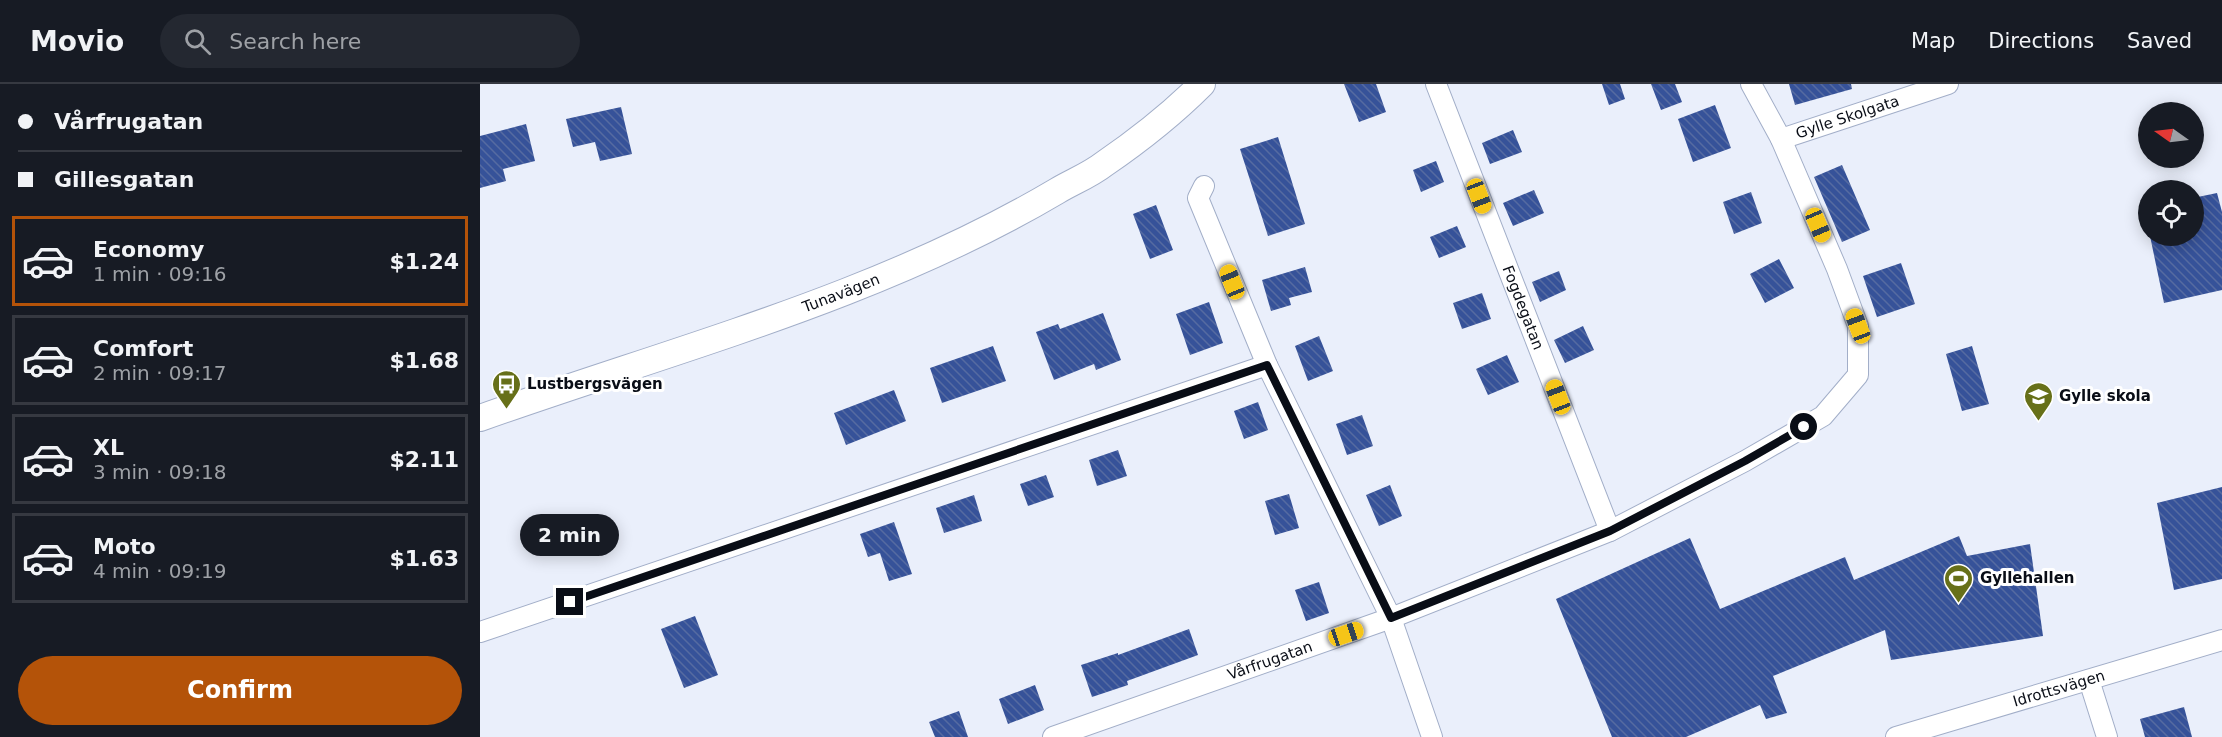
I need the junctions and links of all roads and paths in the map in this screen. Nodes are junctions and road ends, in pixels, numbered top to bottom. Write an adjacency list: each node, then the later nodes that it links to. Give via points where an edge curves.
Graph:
1 (1200, 84): 8 (street, Tunavägen, via 1175,111 1103,166 935,255 780,317)
2 (1436, 84): 9 (street, Fogdegatan)
3 (1751, 84): 5 (street)
4 (1948, 84): 5 (street, Gylle Skolgata)
5 (1781, 139): 9 (street, Vårfrugatan, via 1858,326 1858,375 1823,416)
6 (1204, 186): 7 (street, via 1198,198)
7 (1267, 365): 10 (street); 11 (street)
8 (480, 418)
9 (1610, 531): 10 (street, Vårfrugatan)
10 (1391, 618): 14 (street, Vårfrugatan); 15 (street)
11 (480, 632)
12 (2222, 640): 13 (street, Idrottsvägen)
13 (2089, 680): 16 (street, Idrottsvägen); 17 (street)
14 (1053, 737)
15 (1432, 737)
16 (1896, 737)
17 (2107, 737)

